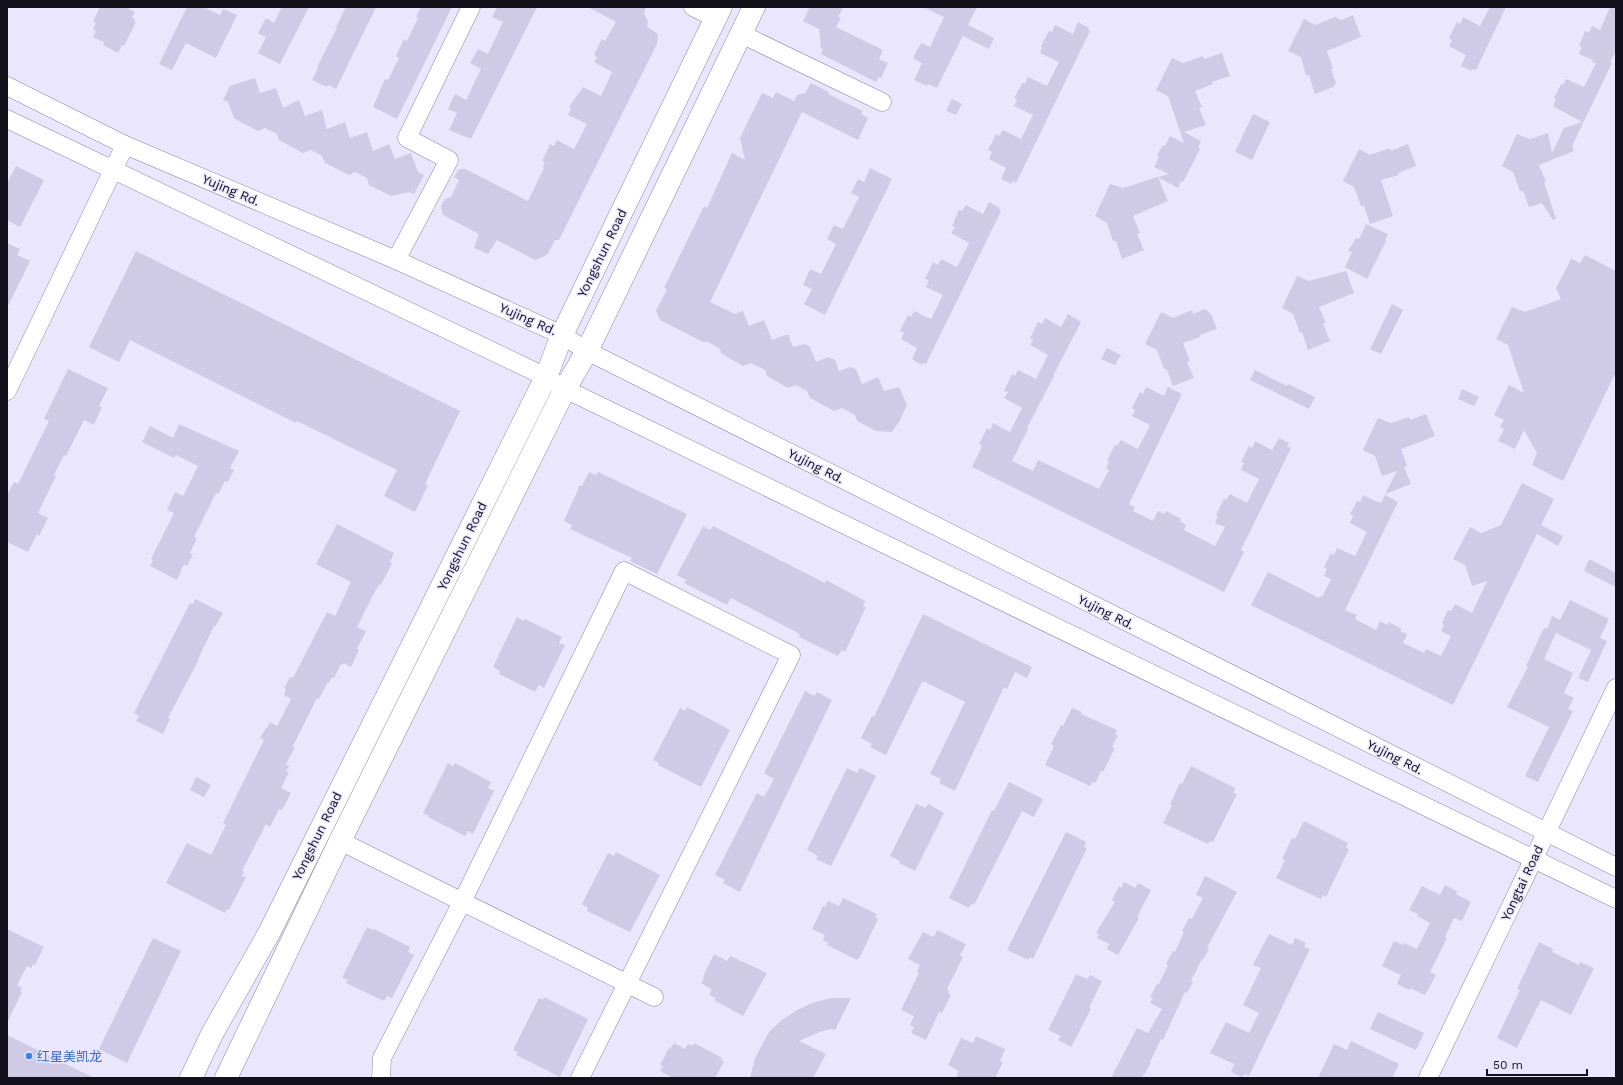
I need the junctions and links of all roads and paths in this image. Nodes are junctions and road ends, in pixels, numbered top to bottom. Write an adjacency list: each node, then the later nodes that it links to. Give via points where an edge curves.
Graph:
1 (471, 7): 11 (street, via 407,138 449,160)
2 (693, 7): 4 (street)
3 (754, 7): 5 (main road, Yongshun Road)
4 (718, 12): 12 (main road, Yongshun Road)
5 (741, 34): 7 (street); 13 (main road, Yongshun Road)
6 (7, 86): 9 (street, Yujing Rd.)
7 (882, 102)
8 (7, 119): 10 (street)
9 (125, 145): 10 (street); 11 (street, Yujing Rd.)
10 (113, 171): 14 (street); 16 (street)
11 (396, 260): 12 (street, Yujing Rd.)
12 (562, 335): 13 (street, Yujing Rd.); 14 (main road, Yongshun Road)
13 (587, 351): 15 (main road, Yongshun Road); 18 (street, Yujing Rd.)
14 (546, 377): 15 (street); 26 (main road, Yongshun Road, via 272,926 212,1034)
15 (565, 389): 19 (main road, Yongshun Road); 20 (street)
16 (7, 391)
17 (1616, 688): 18 (street, Yongtai Road)
18 (1545, 833): 20 (street, Yongtai Road); 21 (street, Yujing Rd.)
19 (340, 841): 23 (street); 27 (main road, Yongshun Road)
20 (1534, 859): 22 (street); 30 (street, Yongtai Road)
21 (1616, 867)
22 (1616, 899)
23 (462, 902): 24 (street); 24 (street, via 624,571 791,655); 28 (street, via 382,1058)
24 (628, 984): 25 (street); 29 (street)
25 (654, 997)
26 (191, 1078)
27 (226, 1078)
28 (381, 1078)
29 (580, 1078)
30 (1428, 1078)

